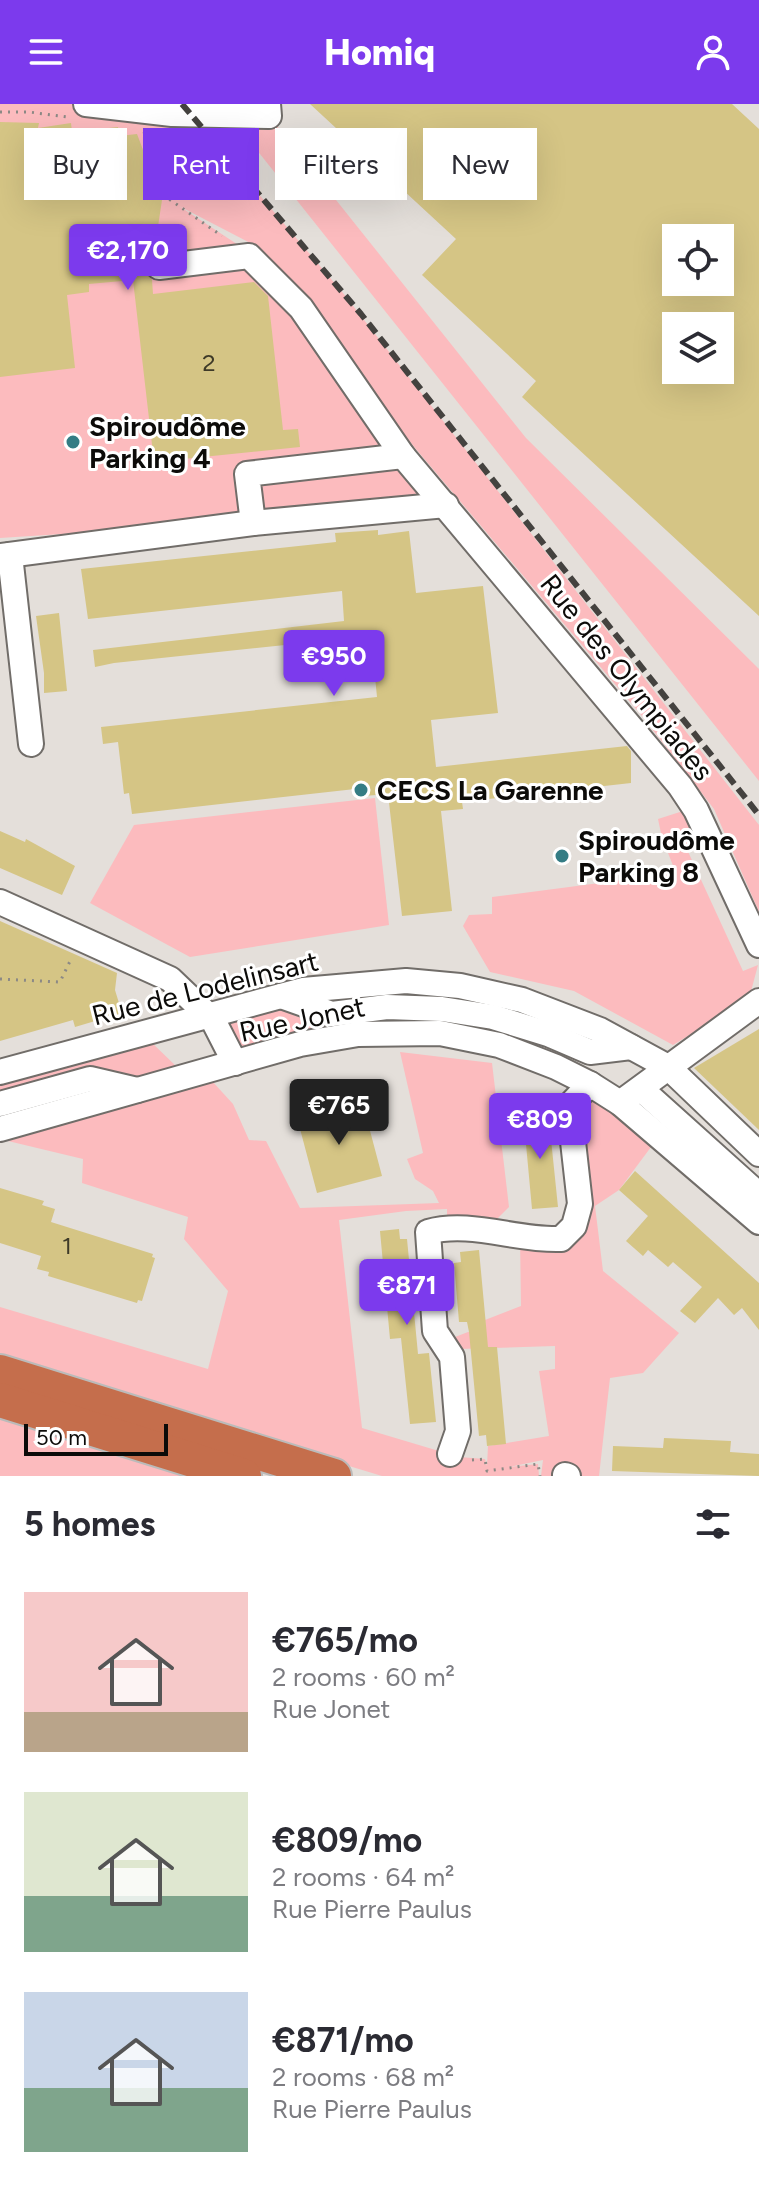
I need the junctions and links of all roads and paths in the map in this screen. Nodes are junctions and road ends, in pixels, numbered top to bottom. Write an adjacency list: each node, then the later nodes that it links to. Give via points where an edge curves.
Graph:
1 (268, 110): 2 (street)
2 (79, 111): 3 (path)
3 (0, 112)
4 (142, 128): 5 (path, via 169,199)
5 (249, 256): 6 (street); 7 (street, Rue des Olympiades, via 301,308)
6 (159, 267)
7 (403, 456): 8 (street, Rue des Olympiades); 9 (street, via 247,474)
8 (446, 505): 9 (street); 15 (street, Rue des Olympiades, via 680,786)
9 (253, 523): 10 (street)
10 (5, 556): 11 (street)
11 (7, 590): 12 (street)
12 (31, 744)
13 (0, 902): 14 (street)
14 (81, 938): 16 (path, via 60,982); 18 (street, via 170,979)
15 (759, 945)
16 (0, 979)
17 (759, 1001): 20 (street)
18 (206, 1014): 19 (street); 20 (street, Rue de Lodelinsart, via 303,990 406,981 460,986 522,1000 600,1030); 21 (street, Rue de Lodelinsart)
19 (235, 1063): 22 (street, Rue Jonet, via 358,1034 440,1033 499,1045); 24 (street, Rue Jonet)
20 (668, 1067): 23 (street); 28 (street, Rue de Lodelinsart)
21 (0, 1072)
22 (590, 1084): 25 (street, Rue Jonet); 33 (street, via 569,1106 580,1204 574,1226 561,1239 447,1226 428,1232 435,1331 452,1357 458,1431)
23 (641, 1089): 25 (street); 29 (street)
24 (139, 1091): 26 (street, via 90,1079); 27 (street, Rue Jonet)
25 (620, 1103): 30 (street, Rue Jonet)
26 (0, 1104)
27 (0, 1129)
28 (759, 1154)
29 (759, 1195)
30 (759, 1222)
31 (0, 1372): 35 (highway)
32 (0, 1400): 34 (highway)
33 (450, 1454): 36 (path, via 470,1461 485,1459 487,1471 538,1464)
34 (244, 1476)
35 (334, 1476)
36 (540, 1476)

